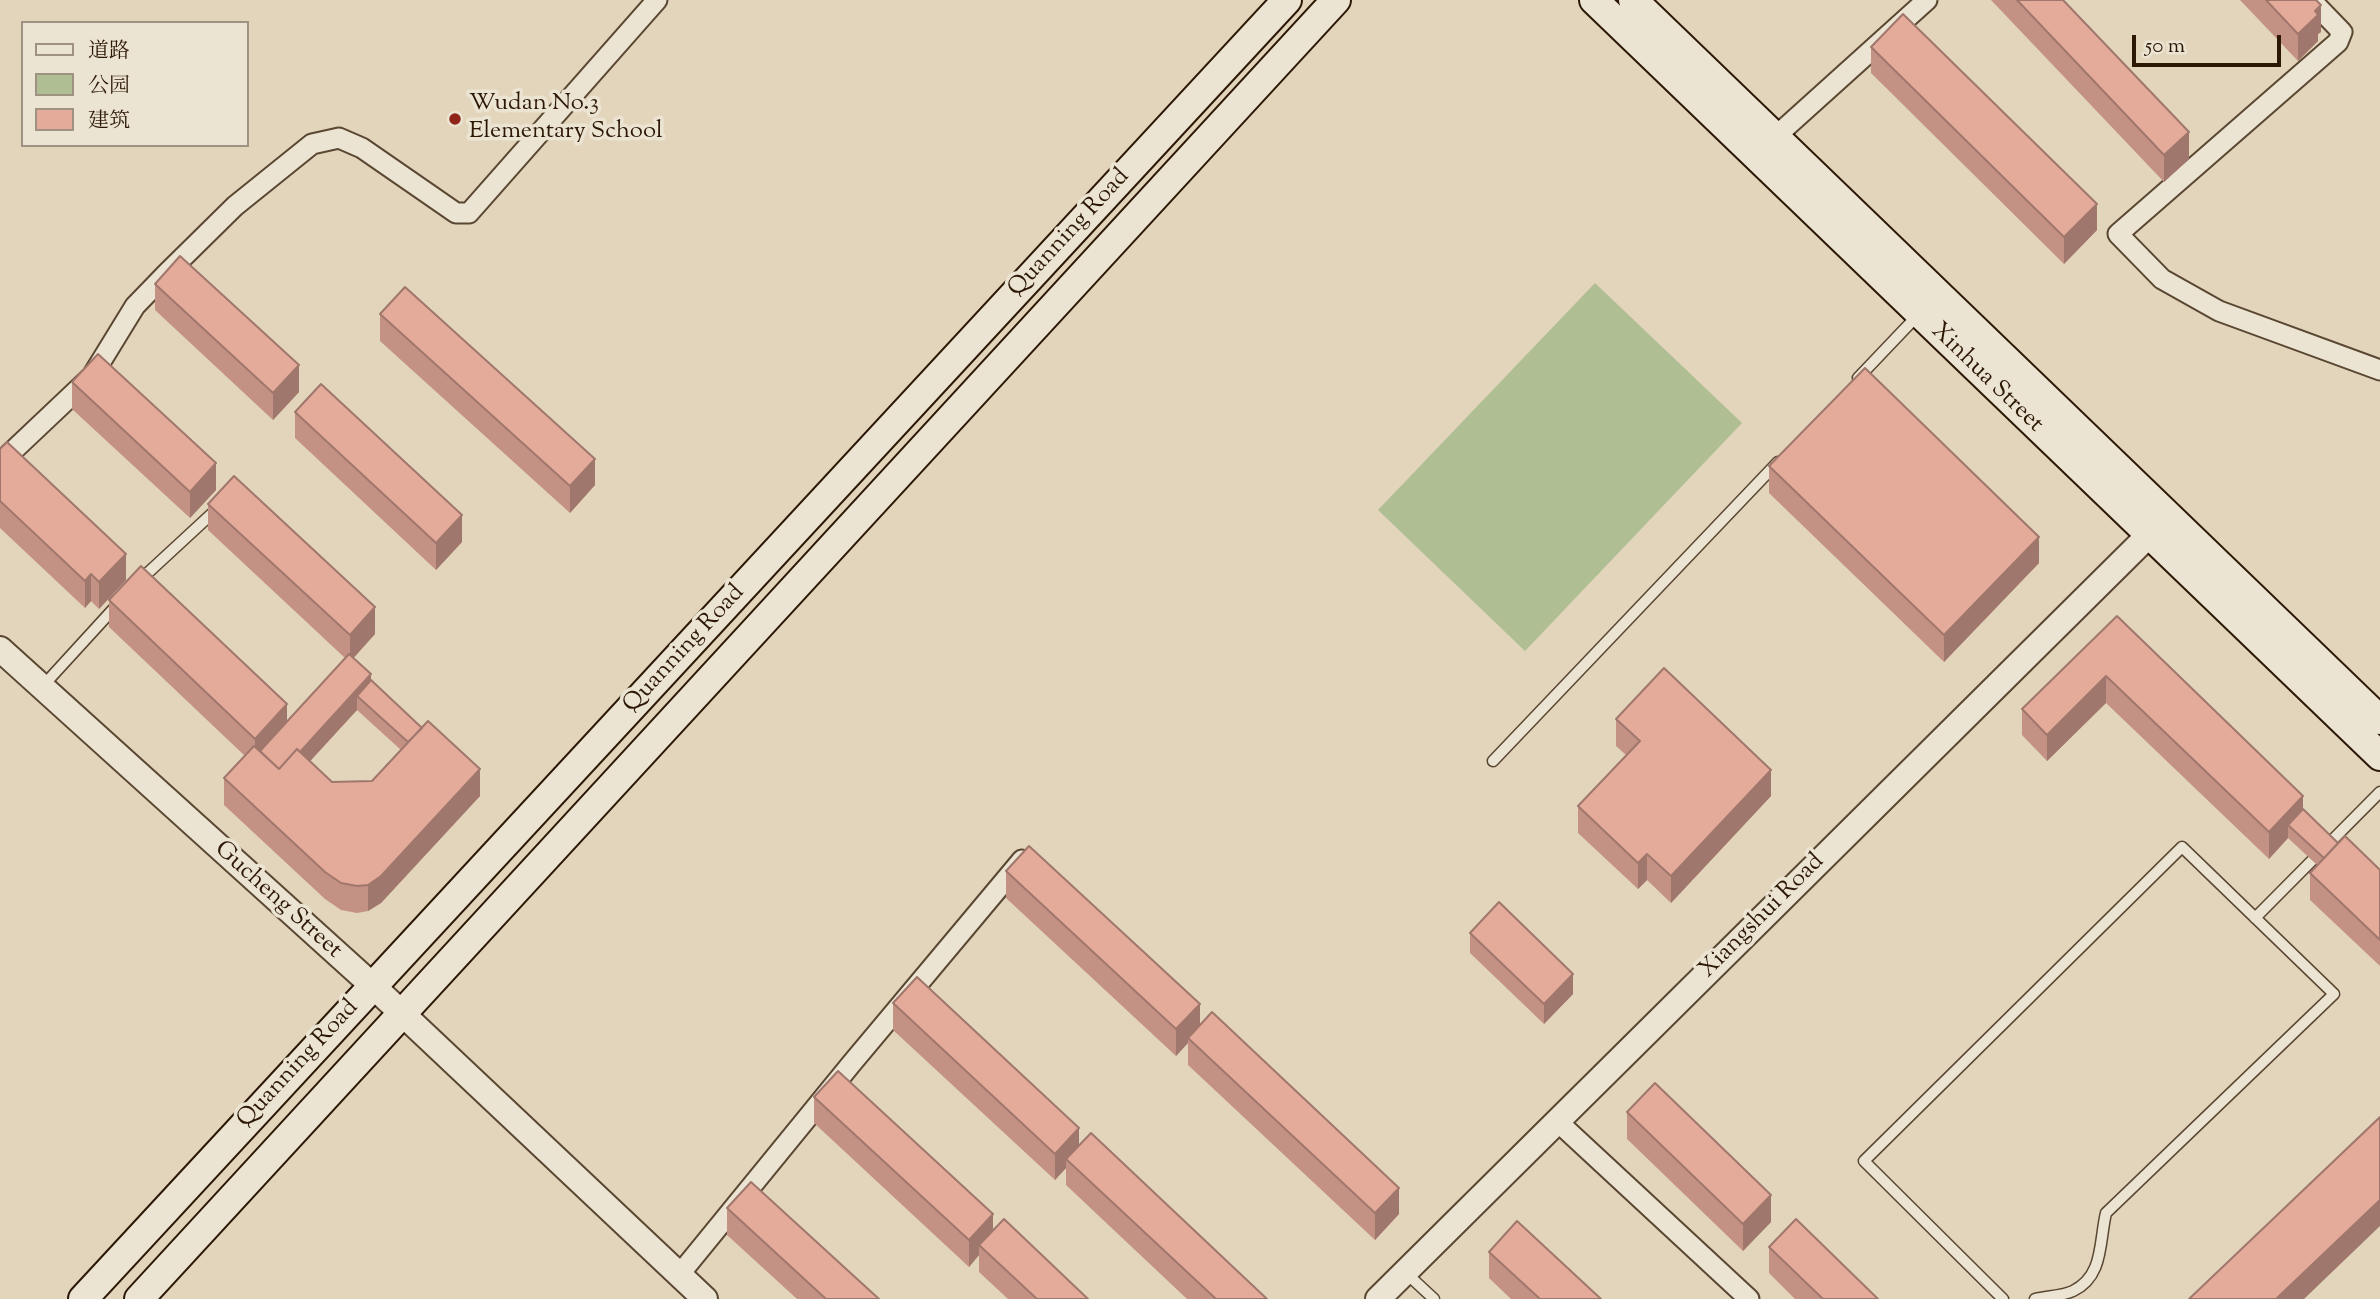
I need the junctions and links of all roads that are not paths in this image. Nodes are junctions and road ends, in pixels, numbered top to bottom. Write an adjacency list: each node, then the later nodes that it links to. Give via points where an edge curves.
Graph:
1 (657, 0): 13 (street, via 469,214 456,213 362,148 339,138 313,144 234,206 165,275 135,306 92,376)
2 (1287, 0): 26 (main road, Quanning Road)
3 (1336, 0): 27 (main road, Quanning Road)
4 (1594, 0): 9 (main road, Xinhua Street)
5 (1633, 0): 8 (main road, Xinhua Street)
6 (1927, 0): 8 (street)
7 (2311, 0): 10 (street, via 2342,32 2338,42 2118,234 2162,279 2219,311)
8 (1775, 136): 20 (main road, Xinhua Street)
9 (1919, 314): 11 (lane); 15 (main road, Xinhua Street)
10 (2380, 370)
11 (1852, 384)
12 (1786, 453): 22 (lane)
13 (0, 463)
14 (227, 499): 16 (lane)
15 (2149, 535): 21 (main road, Xinhua Street); 28 (street, Xiangshui Road)
16 (132, 588)
17 (123, 598): 19 (lane)
18 (0, 649): 19 (street, Gucheng Street)
19 (42, 687): 26 (street, Gucheng Street)
20 (2380, 720)
21 (2380, 756)
22 (1493, 761)
23 (2380, 792): 25 (lane)
24 (1029, 852): 30 (street)
25 (2255, 918): 37 (lane, via 2182,847 1864,1161); 38 (lane, via 2334,994 2106,1213 2093,1275 2072,1292)
26 (373, 986): 27 (street, Gucheng Street); 31 (main road, Quanning Road)
27 (401, 1013): 30 (street, Gucheng Street); 32 (main road, Quanning Road)
28 (1557, 1121): 29 (street, Xiangshui Road); 36 (street)
29 (1405, 1272): 34 (street, Xiangshui Road); 35 (lane)
30 (680, 1275): 33 (street, Gucheng Street)
31 (83, 1299)
32 (139, 1299)
33 (705, 1299)
34 (1378, 1299)
35 (1434, 1299)
36 (1749, 1299)
37 (2003, 1299)
38 (2035, 1299)

